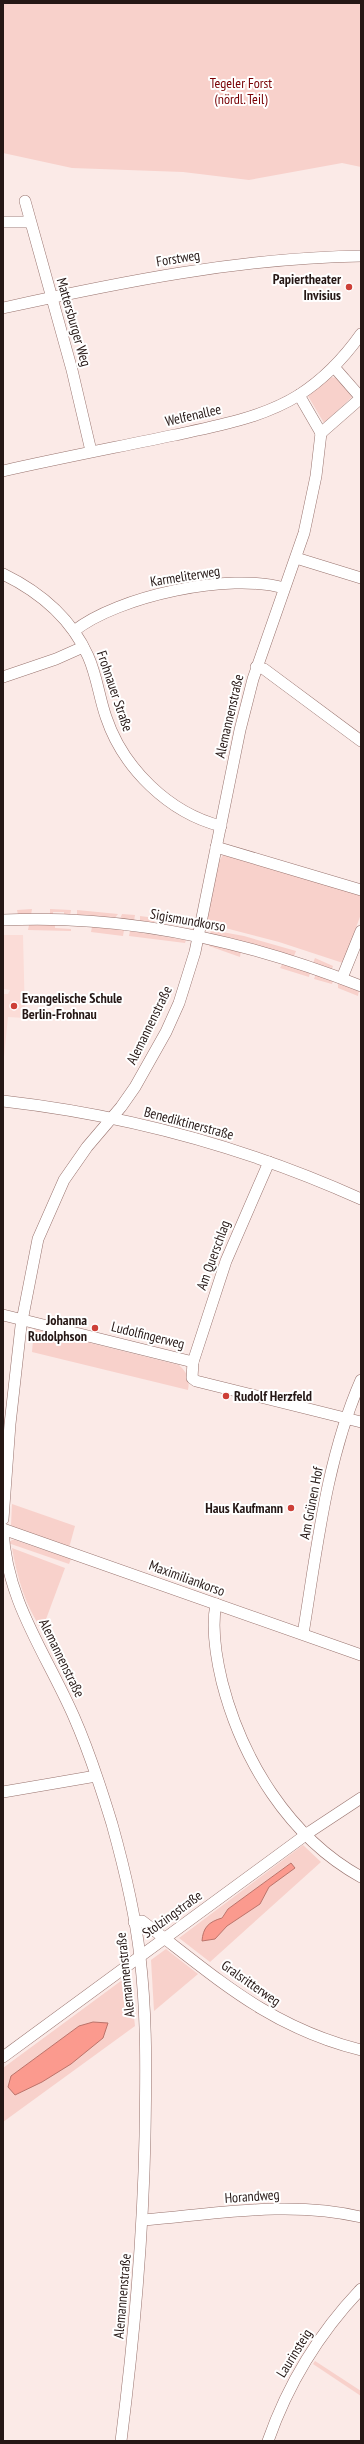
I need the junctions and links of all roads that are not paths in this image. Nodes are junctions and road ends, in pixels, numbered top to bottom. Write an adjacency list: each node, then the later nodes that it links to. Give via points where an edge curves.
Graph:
1 (25, 201): 3 (street, Mattersburger Weg)
2 (3, 222): 3 (street)
3 (30, 222): 5 (street, Mattersburger Weg)
4 (361, 256): 5 (street, Forstweg, via 245,263 186,271)
5 (52, 298): 6 (street, Forstweg); 12 (street, Mattersburger Weg)
6 (3, 308)
7 (361, 334): 8 (street, Welfenallee)
8 (334, 367): 9 (street, Welfenallee); 10 (street)
9 (299, 395): 11 (street); 12 (street, Welfenallee, via 246,418)
10 (361, 398): 11 (street)
11 (321, 433): 14 (street, Alemannenstraße, via 309,514)
12 (91, 451): 13 (street, Welfenallee)
13 (3, 471)
14 (296, 558): 16 (street); 17 (street, Alemannenstraße)
15 (3, 574): 18 (street, Frohnauer Straße, via 42,598)
16 (361, 578)
17 (284, 588): 18 (street, Karmeliterweg, via 247,584 170,591 117,608 88,621); 20 (street, Alemannenstraße)
18 (74, 631): 19 (street, Frohnauer Straße)
19 (83, 647): 21 (street); 23 (street, Frohnauer Straße, via 94,670 114,737 132,767 169,800 201,820)
20 (256, 667): 22 (street, via 264,670); 23 (street, Alemannenstraße, via 240,730)
21 (3, 677)
22 (361, 741)
23 (221, 826): 24 (street, Alemannenstraße)
24 (216, 847): 25 (street); 28 (street, Alemannenstraße)
25 (361, 890)
26 (3, 920): 28 (street, Sigismundkorso, via 105,923)
27 (361, 931): 29 (street)
28 (198, 936): 29 (street, Sigismundkorso, via 281,957); 32 (street, Alemannenstraße, via 186,984 166,1032 135,1087)
29 (342, 978): 30 (street, Sigismundkorso)
30 (361, 986)
31 (3, 1101): 32 (street, Benediktinerstraße)
32 (112, 1118): 33 (street, Benediktinerstraße, via 177,1134); 36 (street, Alemannenstraße, via 75,1163 45,1220 32,1261)
33 (269, 1162): 34 (street, Benediktinerstraße); 37 (street, Am Querschlag, via 226,1261)
34 (361, 1199)
35 (3, 1315): 36 (street, Ludolfingerweg)
36 (22, 1319): 37 (street, Ludolfingerweg); 41 (street, Alemannenstraße, via 10,1424)
37 (194, 1362): 39 (street, Ludolfingerweg, via 191,1373 196,1381)
38 (361, 1380): 39 (street, Am Grünen Hof)
39 (346, 1418): 40 (street, Ludolfingerweg); 44 (street, Am Grünen Hof, via 323,1515)
40 (361, 1422)
41 (3, 1519)
42 (3, 1529): 43 (street, Maximiliankorso); 46 (street, Alemannenstraße, via 6,1565 14,1593 75,1718)
43 (216, 1604): 44 (street, Maximiliankorso); 49 (street, via 213,1617 219,1669 236,1726 250,1758)
44 (303, 1634): 45 (street, Maximiliankorso)
45 (361, 1655)
46 (96, 1776): 47 (street); 51 (street, Alemannenstraße, via 120,1852)
47 (3, 1792)
48 (361, 1798): 49 (street, Stolzingstraße)
49 (306, 1835): 50 (street, via 333,1859); 52 (street, Stolzingstraße)
50 (361, 1877)
51 (134, 1922): 52 (street, Gralsritterweg, via 142,1921); 53 (street, Alemannenstraße)
52 (165, 1938): 53 (street, Stolzingstraße); 54 (street, Gralsritterweg, via 240,1996 265,2012 311,2035)
53 (140, 1956): 55 (street, Stolzingstraße); 57 (street, Alemannenstraße, via 146,2055)
54 (361, 2050)
55 (3, 2057)
56 (361, 2217): 57 (street, Horandweg, via 333,2210 298,2208)
57 (144, 2220): 59 (street, Alemannenstraße, via 135,2327)
58 (361, 2290): 60 (street, Laurinsteig, via 327,2329 307,2358 276,2416)
59 (121, 2441)
60 (268, 2441)

